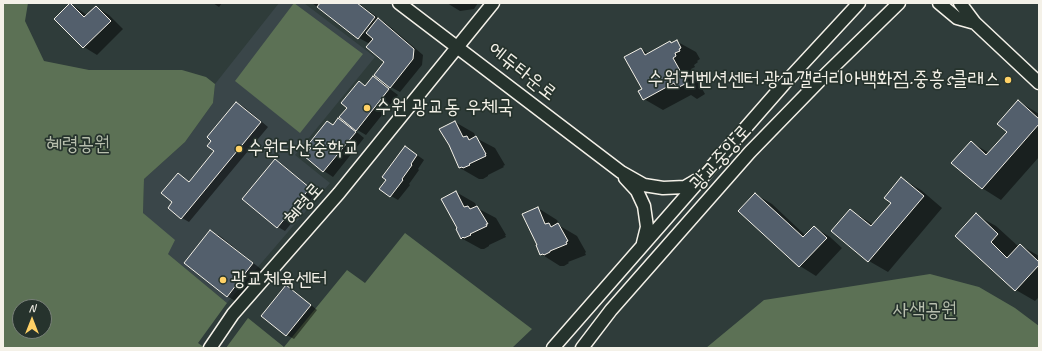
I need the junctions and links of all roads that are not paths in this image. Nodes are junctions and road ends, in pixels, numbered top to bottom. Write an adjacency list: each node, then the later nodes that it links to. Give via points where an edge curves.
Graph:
1 (399, 3): 8 (main road, 에듀타운로)
2 (492, 3): 8 (main road, 혜령로)
3 (859, 3): 11 (main road, 광교중앙로)
4 (899, 3): 15 (main road, 광교중앙로, via 750,152 611,310)
5 (940, 3): 7 (main road, via 957,18)
6 (960, 3): 7 (main road)
7 (975, 23): 9 (main road)
8 (457, 47): 10 (main road, 에듀타운로); 13 (main road, 혜령로, via 339,193 233,314)
9 (1039, 83)
10 (620, 172): 11 (main road, via 644,185 664,188 685,187); 12 (main road, via 637,191 644,206 647,227)
11 (702, 178): 12 (main road, 광교중앙로)
12 (643, 246): 14 (main road, 광교중앙로)
13 (210, 348)
14 (553, 348)
15 (582, 348)

